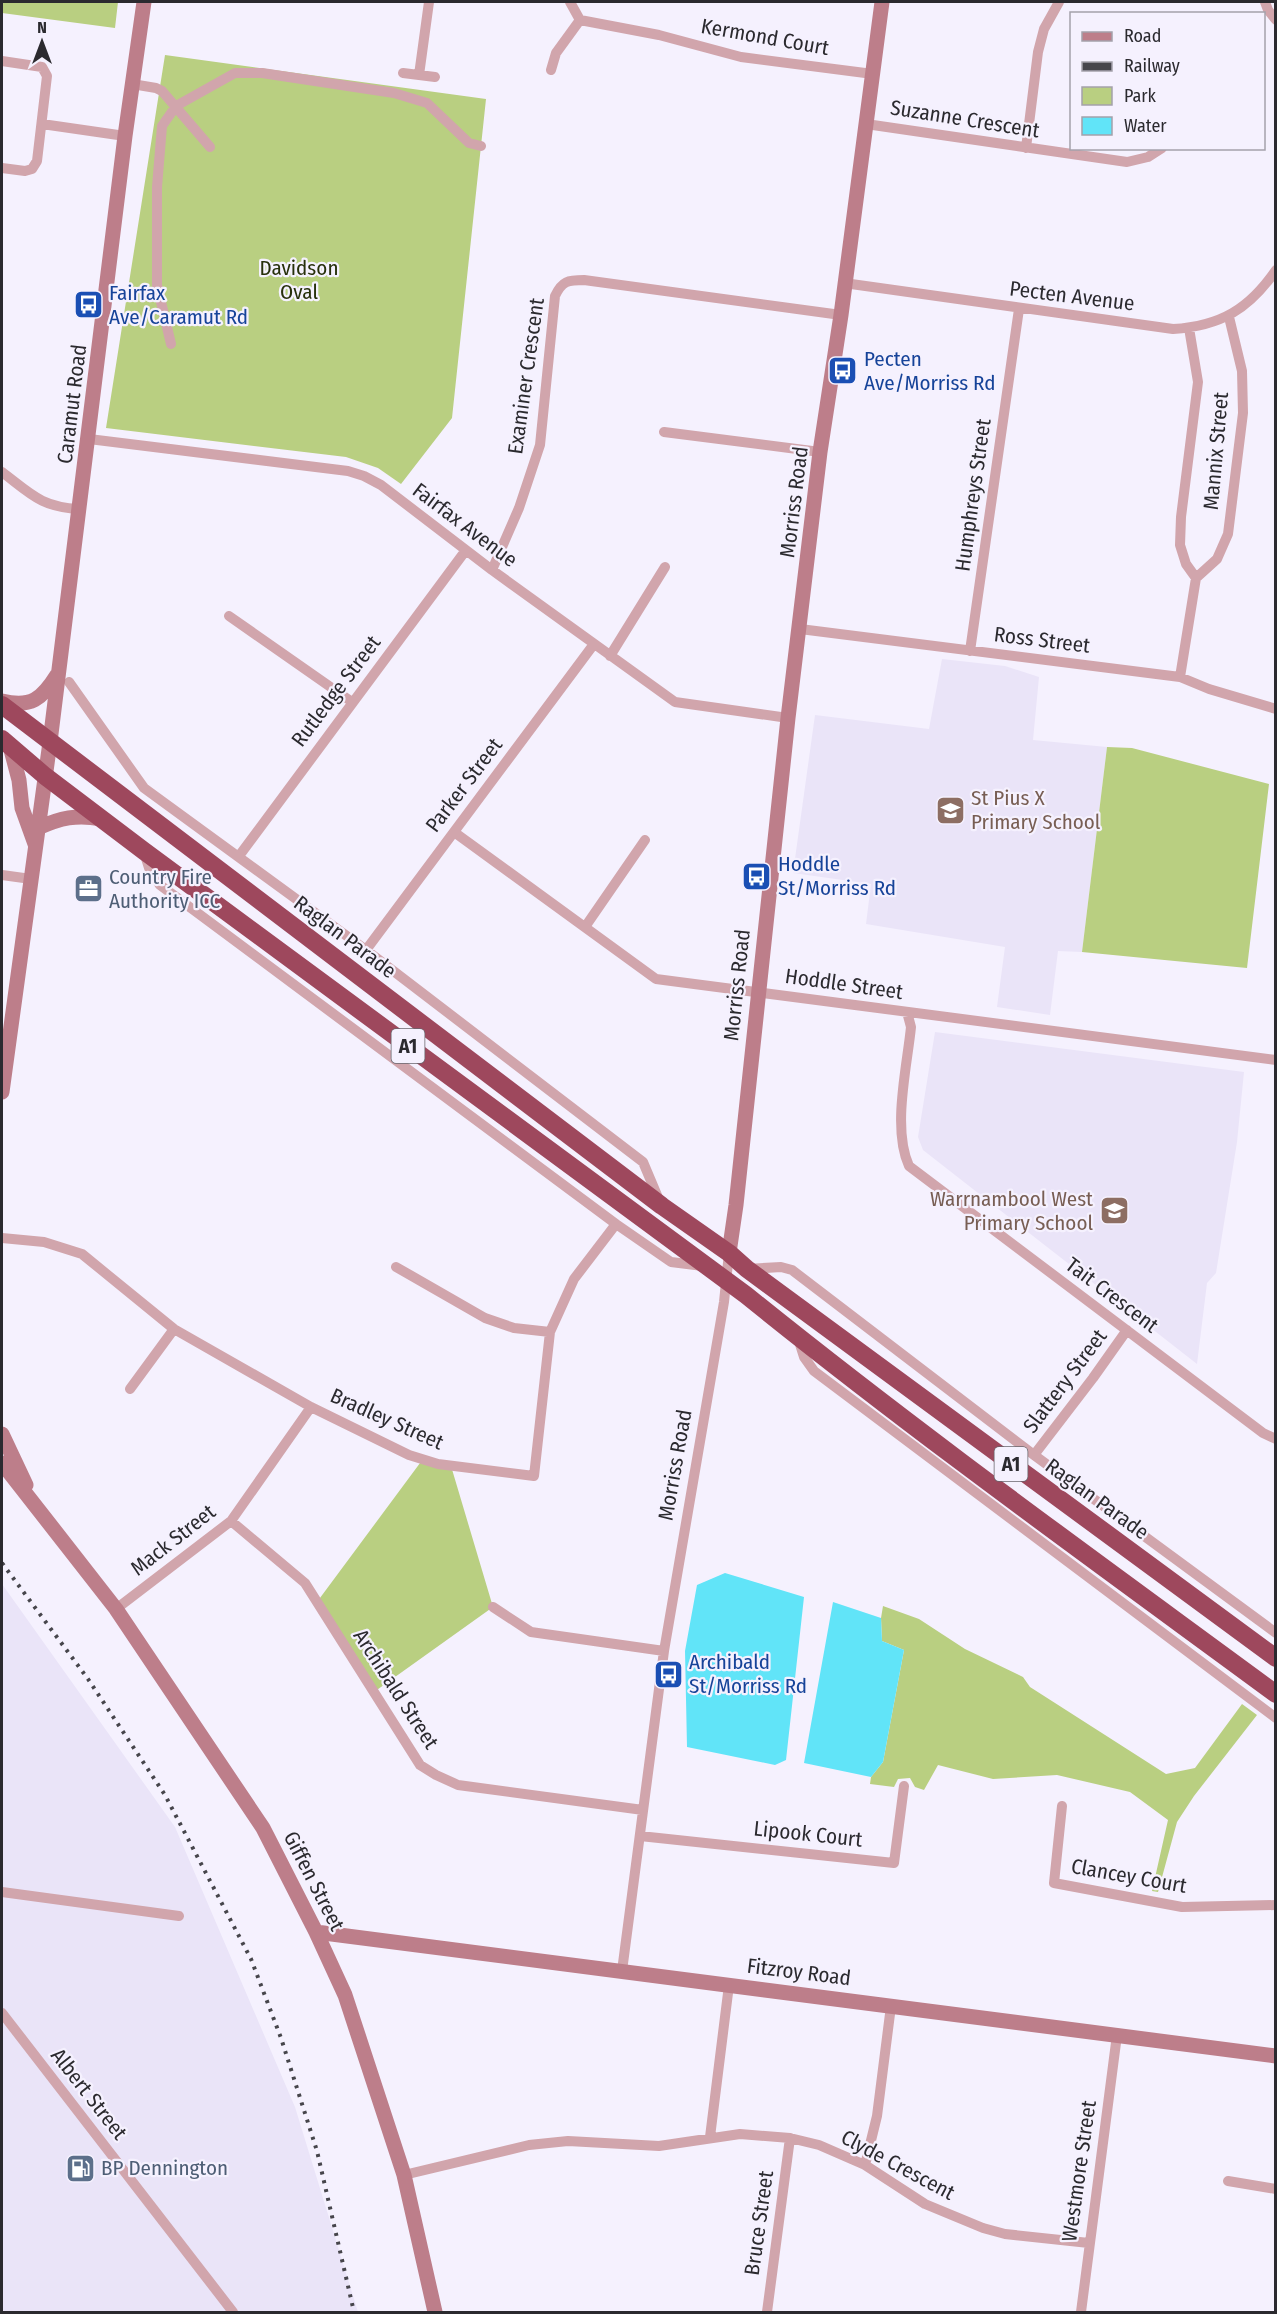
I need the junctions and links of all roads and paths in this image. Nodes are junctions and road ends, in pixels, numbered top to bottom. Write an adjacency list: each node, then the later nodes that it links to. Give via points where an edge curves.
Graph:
1 (144, 2): 15 (street, Caramut Road)
2 (429, 2): 13 (street)
3 (570, 2): 7 (street)
4 (882, 2): 12 (street, Morriss Road)
5 (1059, 2): 22 (street, via 1044,29 1038,52)
6 (1265, 9): 8 (street)
7 (580, 20): 10 (street, via 556,53); 12 (street, Kermond Court, via 659,35 741,57)
8 (1275, 20)
9 (2, 61): 17 (street, via 42,67 47,76)
10 (551, 70)
11 (403, 73): 13 (street)
12 (873, 74): 18 (street, Morriss Road)
13 (419, 75): 14 (street)
14 (435, 77)
15 (132, 84): 16 (street, via 156,88); 19 (street, Caramut Road)
16 (176, 106): 20 (street, via 235,73 261,73 394,93 427,103 469,143); 21 (street); 31 (street, via 162,126 157,187 157,285)
17 (42, 124): 19 (street); 24 (street, via 32,169)
18 (866, 124): 22 (street, Suzanne Crescent); 26 (street, Morriss Road)
19 (125, 136): 33 (street, Caramut Road)
20 (481, 146)
21 (210, 147)
22 (1026, 148): 23 (street, Suzanne Crescent, via 1127,162)
23 (1159, 150)
24 (2, 168)
25 (1275, 270): 29 (street, Pecten Avenue, via 1261,292)
26 (844, 283): 27 (street, Pecten Avenue); 28 (street, Morriss Road)
27 (1019, 309): 30 (street, Pecten Avenue); 44 (street, Humphreys Street)
28 (841, 315): 34 (street, Morriss Road); 39 (street, Examiner Crescent, via 584,279 560,285 555,296 540,445)
29 (1229, 316): 30 (street, Pecten Avenue); 40 (street, Mannix Street, via 1242,371 1243,413 1228,534 1217,559)
30 (1189, 328): 40 (street, Mannix Street, via 1197,382 1180,545)
31 (171, 344)
32 (663, 432): 34 (street)
33 (89, 439): 36 (street, Caramut Road); 37 (street, Fairfax Avenue, via 348,471 381,485)
34 (820, 452): 42 (street, Morriss Road)
35 (2, 472): 36 (street, via 40,502 58,508)
36 (79, 508): 46 (street, Caramut Road)
37 (466, 550): 39 (street, Fairfax Avenue); 48 (street, Rutledge Street)
38 (665, 567): 45 (street)
39 (492, 570): 43 (street, Fairfax Avenue)
40 (1196, 578): 47 (street)
41 (229, 616): 48 (street)
42 (800, 629): 44 (street, Ross Street); 51 (street, Morriss Road)
43 (594, 644): 45 (street, Fairfax Avenue); 59 (street, Parker Street)
44 (970, 651): 47 (street, Ross Street)
45 (610, 656): 51 (street, Fairfax Avenue, via 675,702)
46 (64, 677): 49 (street, via 36,700); 53 (street, Caramut Road); 55 (street, Raglan Parade)
47 (1180, 677): 50 (street, Ross Street)
48 (352, 702): 63 (street, Rutledge Street)
49 (2, 703): 53 (highway, Raglan Parade / A1)
50 (1275, 709)
51 (788, 718): 68 (street, Morriss Road)
52 (6, 742): 54 (highway, A1); 61 (street)
53 (50, 742): 54 (street, Caramut Road); 56 (highway, Raglan Parade / A1)
54 (45, 776): 57 (highway, A1); 58 (street, Caramut Road)
55 (139, 783): 56 (street); 63 (street, Raglan Parade)
56 (128, 800): 57 (highway); 72 (highway, Raglan Parade / A1)
57 (106, 822): 58 (street, via 69,816); 62 (highway, A1)
58 (38, 828): 61 (street, Caramut Road)
59 (454, 832): 66 (street, Hoddle Street); 67 (street, Parker Street)
60 (645, 840): 66 (street)
61 (36, 847): 65 (street, Caramut Road)
62 (144, 851): 73 (street, via 150,871 160,885); 76 (highway, A1)
63 (239, 856): 67 (street, Raglan Parade)
64 (2, 875): 65 (street)
65 (31, 879): 71 (street, Caramut Road)
66 (585, 927): 68 (street, Hoddle Street, via 656,979)
67 (366, 950): 72 (street, Raglan Parade, via 643,1162)
68 (757, 992): 69 (street, Hoddle Street); 75 (street, Morriss Road)
69 (906, 1012): 70 (street, Hoddle Street); 81 (street, Tait Crescent, via 911,1027 900,1133 909,1166)
70 (1275, 1060)
71 (2, 1092)
72 (662, 1206): 75 (highway, Raglan Parade / A1)
73 (615, 1224): 76 (street, via 670,1262); 82 (street, Bradley Street, via 574,1279)
74 (2, 1238): 80 (street, Bradley Street, via 44,1242 82,1254)
75 (729, 1253): 78 (highway, Raglan Parade / A1); 79 (street, Morriss Road)
76 (705, 1266): 79 (highway, A1)
77 (396, 1267): 82 (street, via 485,1318 514,1328)
78 (747, 1269): 88 (street, Raglan Parade, via 792,1270); 96 (highway, Raglan Parade / A1)
79 (726, 1281): 83 (highway, A1); 95 (street, Morriss Road)
80 (174, 1329): 84 (street); 85 (street, Bradley Street)
81 (1126, 1330): 87 (street, Tait Crescent, via 1263,1432); 88 (street, Slattery Street)
82 (550, 1332): 85 (street, Bradley Street, via 534,1476 438,1464 409,1455)
83 (798, 1336): 97 (highway, A1); 98 (street, via 804,1357 814,1371)
84 (130, 1389)
85 (311, 1407): 91 (street, Mack Street)
86 (2, 1434): 90 (street, Giffen Street)
87 (1275, 1436)
88 (1034, 1455): 94 (street, Raglan Parade)
89 (2, 1466): 90 (street, Giffen Street)
90 (47, 1521): 93 (street, Giffen Street)
91 (231, 1521): 93 (street, Mack Street); 101 (street, Archibald Street, via 305,1583 420,1765 458,1785)
92 (493, 1607): 95 (street, via 531,1632)
93 (116, 1609): 106 (street, Giffen Street, via 264,1828)
94 (1275, 1634)
95 (664, 1651): 101 (street, Morriss Road)
96 (1275, 1658)
97 (1275, 1694)
98 (1275, 1718)
99 (904, 1786): 102 (street, Lipook Court, via 894,1863)
100 (1062, 1806): 104 (street, Clancey Court, via 1054,1883 1182,1907)
101 (643, 1810): 102 (street, Morriss Road)
102 (640, 1836): 107 (street, Morriss Road)
103 (2, 1892): 105 (street)
104 (1275, 1905)
105 (180, 1916)
106 (316, 1932): 107 (street, Fitzroy Road); 116 (street, Giffen Street, via 345,1995)
107 (622, 1971): 108 (street, Fitzroy Road)
108 (729, 1985): 109 (street, Fitzroy Road); 113 (street)
109 (891, 2006): 111 (street, Fitzroy Road); 115 (street, via 877,2116)
110 (2, 2013): 120 (street, Albert Street)
111 (1118, 2035): 112 (street, Fitzroy Road); 119 (street, Westmore Street)
112 (1275, 2056)
113 (710, 2137): 114 (street, Clyde Crescent, via 740,2134); 116 (street, Clyde Crescent, via 659,2146 591,2141 529,2145)
114 (790, 2139): 115 (street, Clyde Crescent, via 819,2145); 122 (street, Bruce Street)
115 (865, 2165): 119 (street, Clyde Crescent, via 925,2204 983,2228)
116 (404, 2175): 121 (street, Giffen Street)
117 (1228, 2181): 118 (street)
118 (1275, 2189)
119 (1089, 2243): 123 (street, Westmore Street)
120 (233, 2313)
121 (435, 2313)
122 (767, 2313)
123 (1081, 2313)

